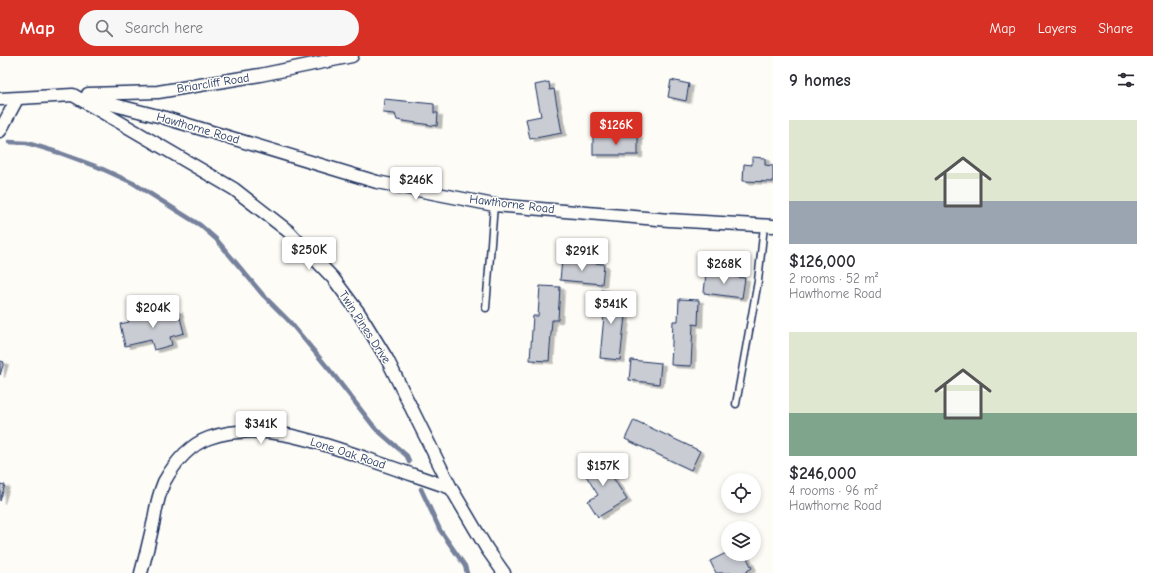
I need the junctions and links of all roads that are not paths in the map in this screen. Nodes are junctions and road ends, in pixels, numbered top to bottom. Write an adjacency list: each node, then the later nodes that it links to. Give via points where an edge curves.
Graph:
1 (352, 56): 2 (street, Briarcliff Road, via 158,92)
2 (73, 95): 4 (street); 6 (street, Hawthorne Road, via 162,117 377,182); 10 (street, Twin Pines Drive, via 234,189 288,232 333,278 359,313 387,359)
3 (0, 99): 4 (street)
4 (17, 99): 5 (street)
5 (0, 131)
6 (494, 204): 7 (street, Hawthorne Road); 8 (lane)
7 (768, 226): 9 (lane)
8 (486, 308)
9 (736, 404)
10 (451, 488): 11 (street, Lone Oak Road, via 323,444 294,437 272,433 237,432 208,438 190,448 176,463 164,483); 12 (street, Twin Pines Drive)
11 (141, 573)
12 (504, 573)

